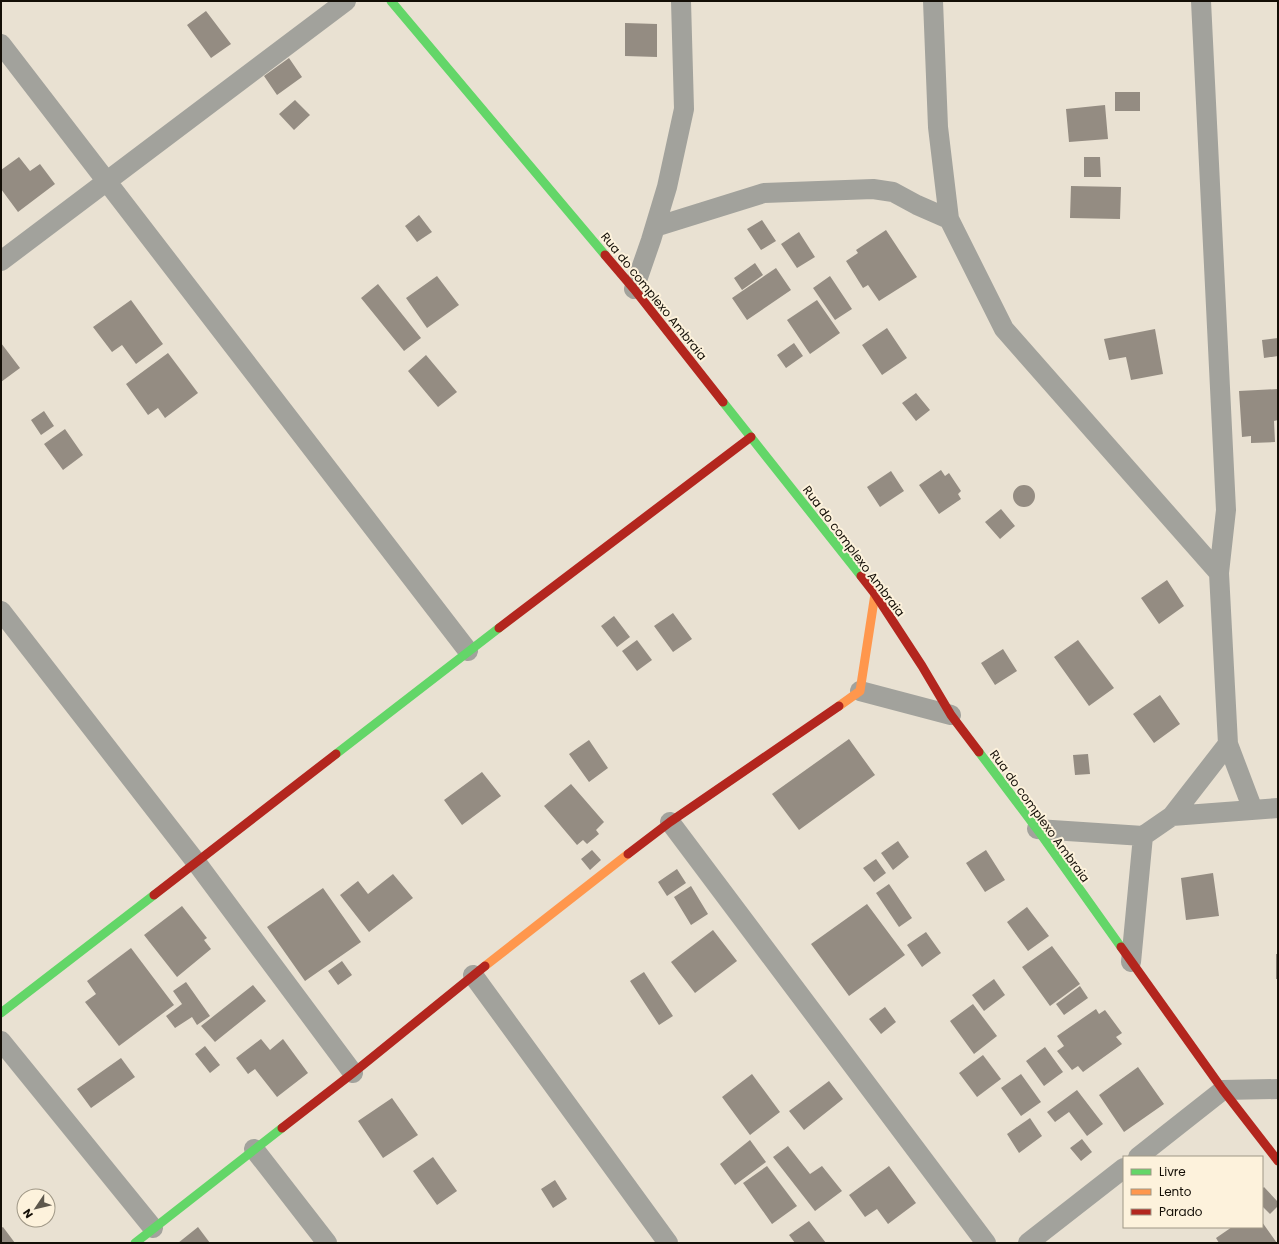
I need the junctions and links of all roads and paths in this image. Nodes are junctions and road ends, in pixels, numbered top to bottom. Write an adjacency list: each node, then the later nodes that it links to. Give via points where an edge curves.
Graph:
1 (346, 1): 7 (street)
2 (391, 1): 11 (street, Rua do complexo Ambraia)
3 (681, 1): 9 (street, via 684,109 667,187)
4 (933, 1): 8 (street, via 938,127)
5 (1201, 1): 13 (street, via 1226,510)
6 (1, 44): 7 (street)
7 (106, 181): 10 (street); 16 (street)
8 (949, 219): 9 (street, via 893,192 873,189 764,193); 13 (street, via 1004,329)
9 (655, 227): 11 (street)
10 (1, 261)
11 (634, 289): 12 (street, Rua do complexo Ambraia)
12 (751, 437): 14 (street, Rua do complexo Ambraia); 16 (street)
13 (1219, 573): 19 (street)
14 (875, 594): 17 (street); 18 (street, Rua do complexo Ambraia)
15 (1, 610): 26 (street)
16 (468, 652): 26 (street)
17 (860, 691): 18 (street); 23 (street)
18 (951, 715): 24 (street, Rua do complexo Ambraia)
19 (1228, 744): 21 (street); 22 (street)
20 (1278, 808): 21 (street)
21 (1253, 810): 22 (street)
22 (1172, 816): 25 (street)
23 (670, 822): 28 (street); 42 (street)
24 (1037, 829): 25 (street); 27 (street, Rua do complexo Ambraia)
25 (1143, 836): 27 (street)
26 (196, 862): 29 (street); 31 (street)
27 (1131, 962): 33 (street, Rua do complexo Ambraia)
28 (473, 975): 31 (street); 41 (street)
29 (1, 1013)
30 (1, 1041): 38 (street)
31 (353, 1073): 34 (street)
32 (1278, 1089): 33 (street)
33 (1223, 1090): 35 (street); 36 (street, Rua do complexo Ambraia)
34 (254, 1149): 38 (street); 40 (street)
35 (1139, 1156)
36 (1278, 1161)
37 (1123, 1169): 43 (street)
38 (153, 1228): 39 (street)
39 (135, 1243)
40 (327, 1243)
41 (668, 1243)
42 (986, 1243)
43 (1028, 1243)

